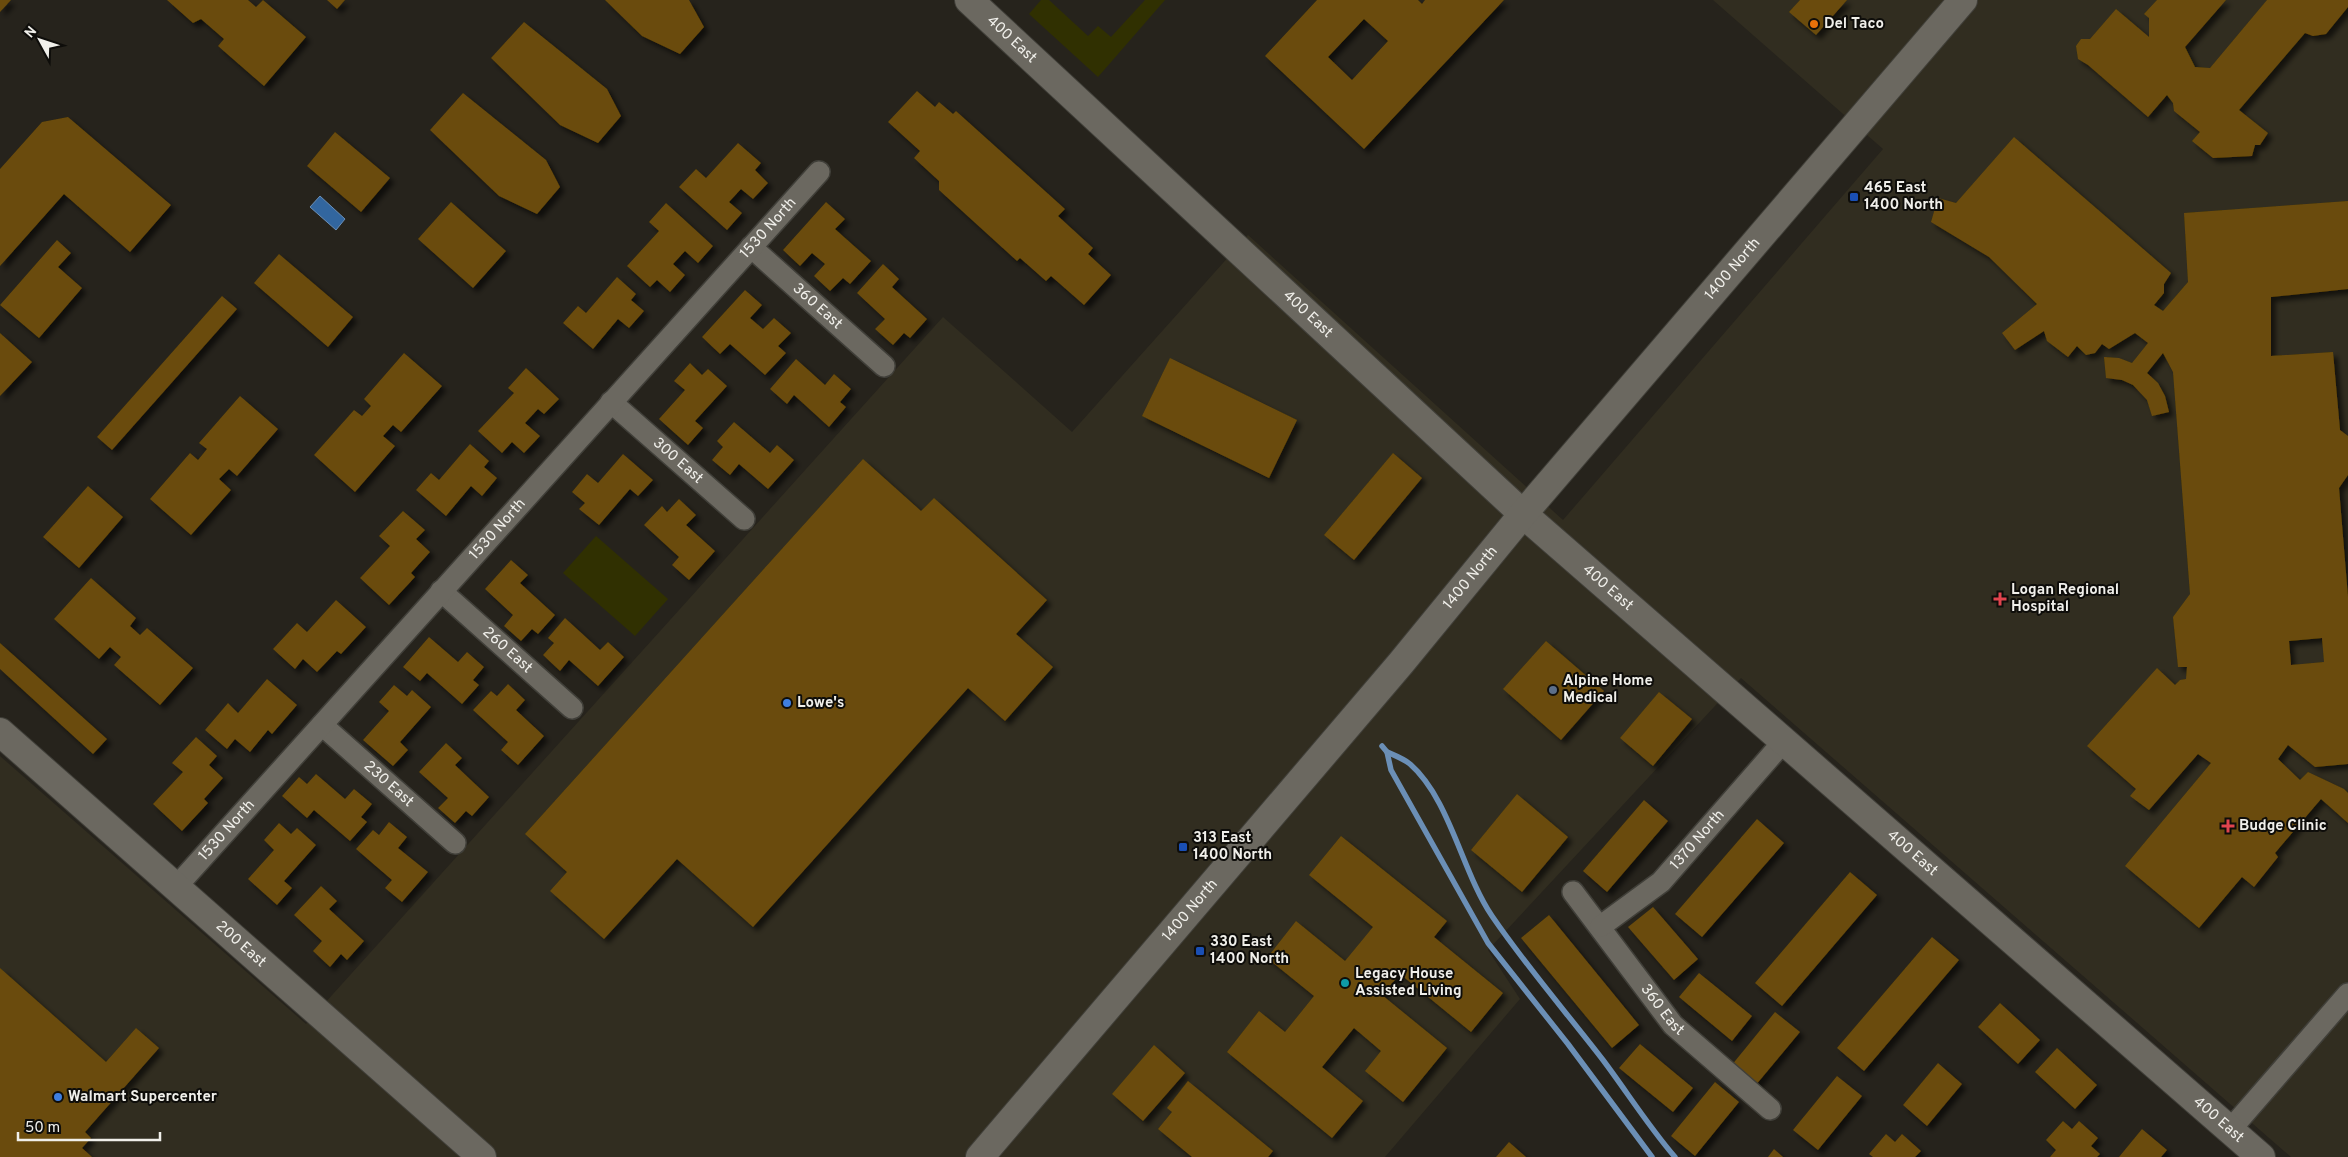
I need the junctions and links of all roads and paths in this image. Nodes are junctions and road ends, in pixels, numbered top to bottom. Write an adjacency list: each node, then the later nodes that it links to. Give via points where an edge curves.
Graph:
1 (968, 0): 7 (main road, 400 East)
2 (1963, 0): 7 (main road, 1400 North)
3 (819, 172): 4 (street, 1530 North)
4 (752, 247): 5 (street, 360 East); 6 (street, 1530 North)
5 (884, 366)
6 (611, 402): 8 (street, 300 East); 9 (street, 1530 North)
7 (1523, 514): 13 (main road, 400 East); 22 (main road, 1400 North)
8 (744, 519)
9 (441, 591): 10 (street, 260 East); 11 (street, 1530 North)
10 (572, 708)
11 (322, 725): 14 (street, 230 East); 15 (street, 1530 North)
12 (0, 732): 15 (main road, 200 East)
13 (1784, 741): 17 (street, 1370 North, via 1661,882); 20 (main road, 400 East)
14 (455, 843)
15 (176, 887): 21 (main road, 200 East)
16 (1573, 892): 17 (street, 360 East)
17 (1600, 926): 19 (street, 360 East, via 1673,1025)
18 (2348, 994): 20 (street)
19 (1770, 1109)
20 (2230, 1130): 23 (main road, 400 East)
21 (482, 1157)
22 (980, 1157)
23 (2261, 1157)

